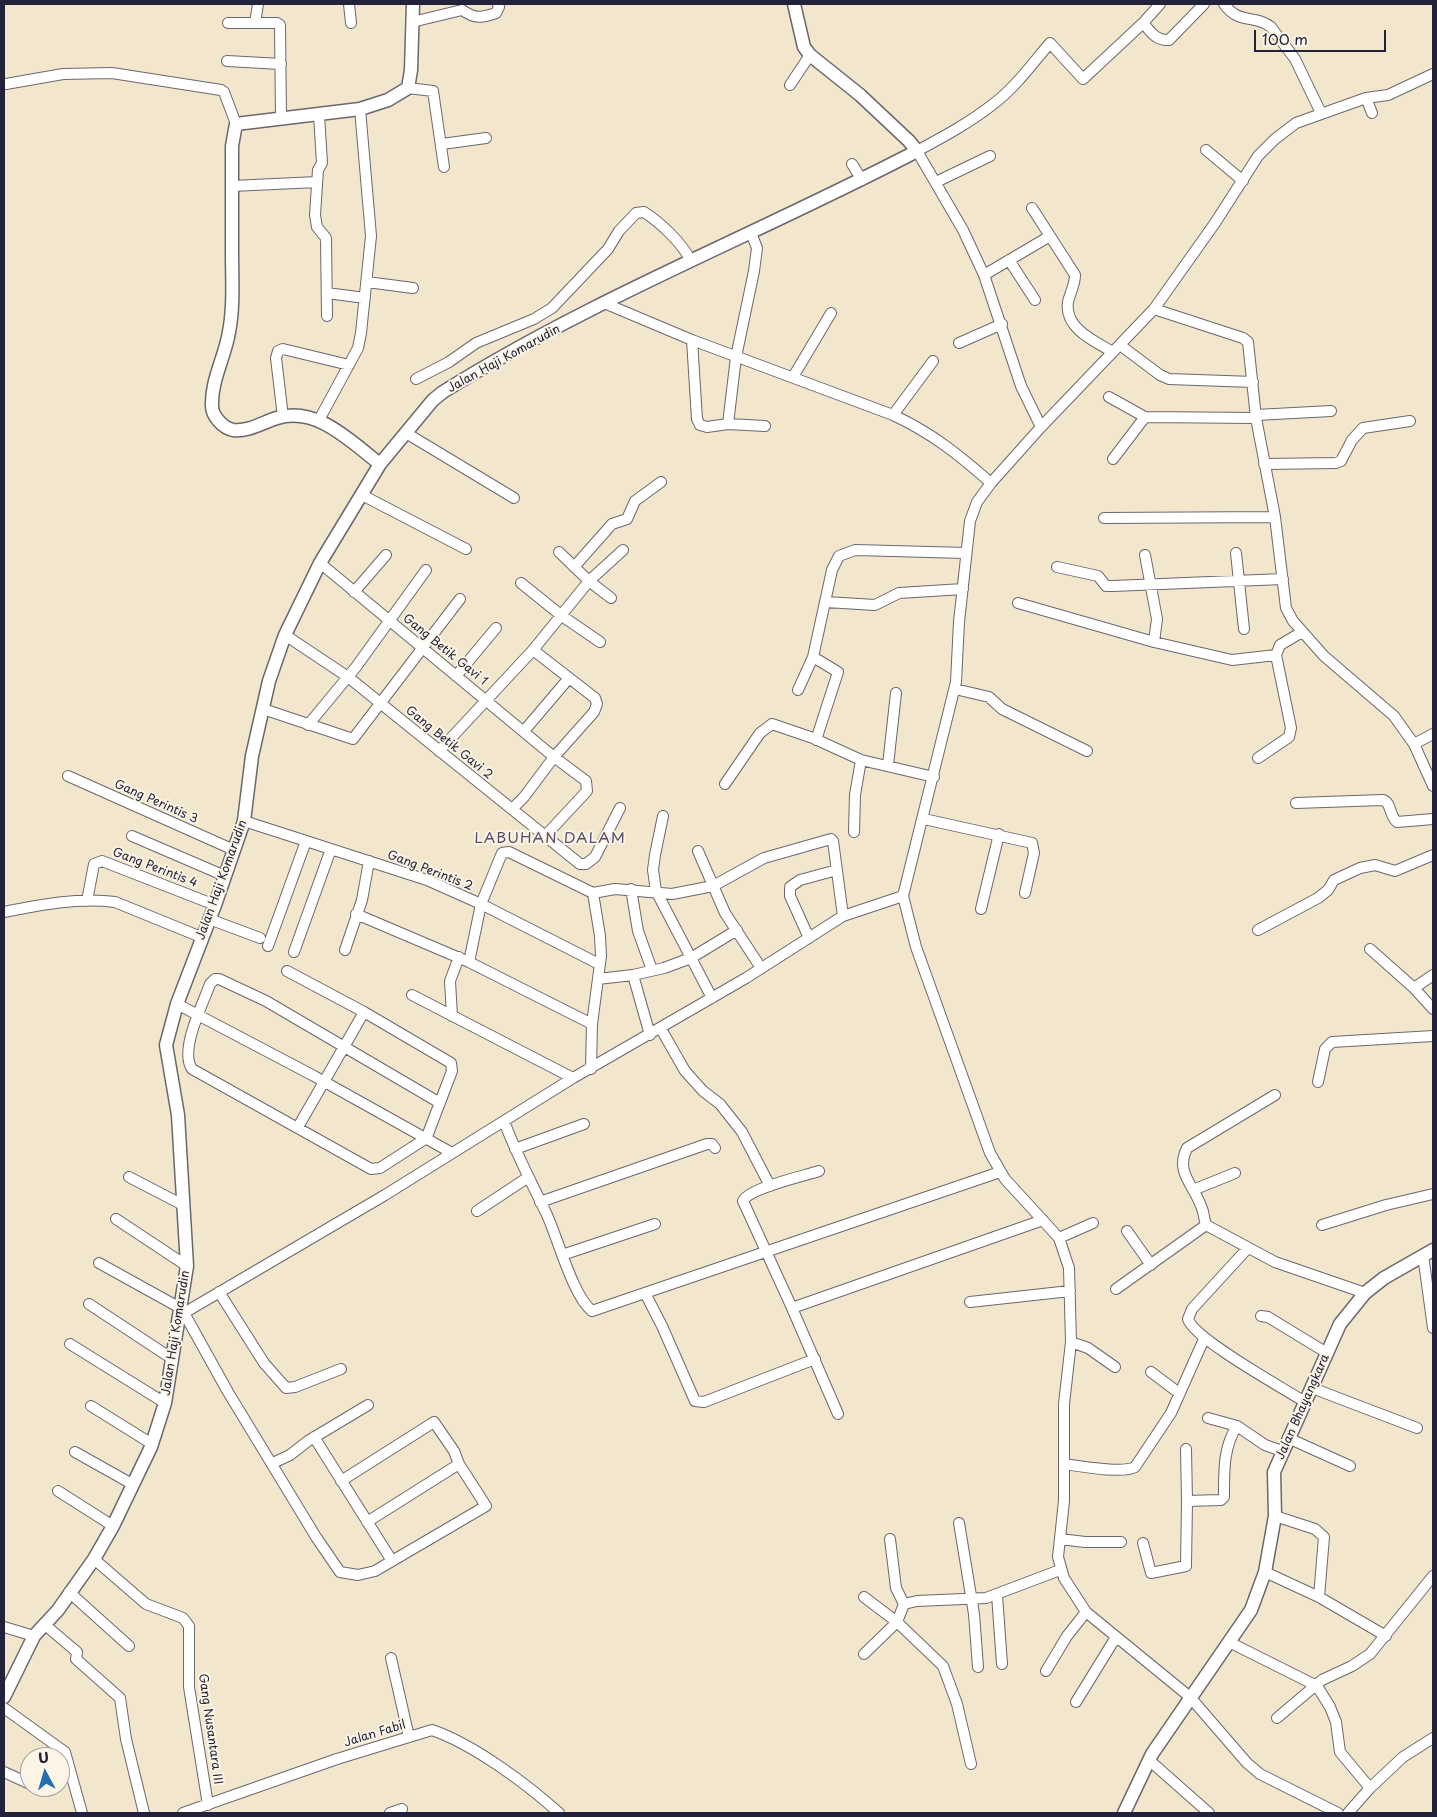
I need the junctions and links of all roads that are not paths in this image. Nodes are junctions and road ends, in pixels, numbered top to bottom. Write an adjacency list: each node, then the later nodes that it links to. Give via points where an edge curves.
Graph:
1 (258, 4): 13 (street)
2 (349, 4): 11 (street)
3 (413, 4): 9 (street)
4 (498, 4): 9 (street, via 496,13 482,18 472,17 462,10)
5 (794, 4): 14 (street, via 804,46)
6 (1160, 4): 12 (street)
7 (1204, 4): 12 (street, via 1169,40 1160,40)
8 (1224, 4): 23 (street, via 1234,16 1261,21 1271,27 1295,59)
9 (412, 22): 20 (street)
10 (228, 23): 13 (street)
11 (351, 23)
12 (1143, 23): 30 (street, via 1083,78 1050,43 1018,81 993,104 956,129)
13 (255, 24): 16 (street, via 280,25)
14 (810, 55): 19 (street); 30 (street, via 860,95)
15 (227, 61): 16 (street)
16 (281, 64): 26 (street)
17 (1433, 74): 21 (street, via 1408,88)
18 (6, 84): 27 (street, via 63,74 112,73 221,90)
19 (790, 85)
20 (408, 88): 22 (street, via 388,100); 29 (street, via 433,91)
21 (1366, 98): 23 (street); 24 (street)
22 (360, 109): 25 (street); 44 (street, via 371,236)
23 (1321, 113): 34 (street, via 1296,123 1276,139 1258,156)
24 (1372, 113)
25 (319, 114): 26 (street); 35 (street, via 322,163)
26 (281, 118): 27 (street)
27 (236, 124): 37 (street, via 232,146)
28 (486, 138): 29 (street)
29 (442, 144): 33 (street)
30 (913, 146): 36 (street); 39 (street, Jalan Haji Komarudin, via 857,172)
31 (1206, 150): 34 (street)
32 (990, 156): 36 (street)
33 (444, 167)
34 (1243, 181): 50 (street)
35 (317, 182): 37 (street); 46 (street, via 316,225 326,238)
36 (936, 182): 43 (street)
37 (232, 186): 67 (street, via 233,288 229,332 218,368 212,407 219,421 233,430 246,430)
38 (1032, 208): 40 (street)
39 (751, 233): 41 (street, Jalan Haji Komarudin); 57 (street, via 757,248)
40 (1050, 236): 42 (street); 56 (street, via 1075,275 1068,304 1069,317 1074,325)
41 (689, 257): 49 (street, Jalan Haji Komarudin); 61 (street, via 646,214 636,213 619,231 608,250 552,308 476,343)
42 (1009, 260): 43 (street); 48 (street)
43 (984, 275): 53 (street)
44 (367, 282): 45 (street); 47 (street)
45 (413, 288)
46 (327, 293): 47 (street); 52 (street)
47 (365, 298): 59 (street, via 360,341)
48 (1035, 300)
49 (604, 303): 54 (street); 74 (street, Jalan Haji Komarudin, via 443,392)
50 (1154, 309): 56 (street); 62 (street, via 1248,342)
51 (831, 313): 60 (street)
52 (327, 316)
53 (1002, 324): 55 (street); 73 (street, via 1021,386)
54 (692, 340): 57 (street); 71 (street, via 697,419 707,427)
55 (959, 343)
56 (1117, 348): 62 (street, via 1169,379); 73 (street)
57 (736, 357): 60 (street); 71 (street)
58 (933, 361): 65 (street)
59 (348, 365): 67 (street, via 283,349 278,351 276,358); 69 (street)
60 (793, 377): 65 (street)
61 (416, 379)
62 (1253, 382): 66 (street)
63 (1109, 397): 68 (street)
64 (1331, 411): 66 (street)
65 (893, 415): 79 (street, via 940,440)
66 (1256, 416): 68 (street); 77 (street)
67 (283, 417): 69 (street, via 294,415)
68 (1145, 417): 75 (street)
69 (319, 420): 76 (street)
70 (1410, 421): 77 (street, via 1363,428 1341,461)
71 (728, 424): 72 (street)
72 (766, 426)
73 (1041, 427): 79 (street)
74 (406, 433): 76 (street, Jalan Haji Komarudin); 81 (street)
75 (1113, 459)
76 (380, 464): 80 (street, Jalan Haji Komarudin)
77 (1264, 464): 83 (street)
78 (660, 482): 92 (street, via 638,498 626,519 612,524)
79 (991, 483): 87 (street, via 977,502 970,521)
80 (362, 495): 84 (street); 91 (street, Jalan Haji Komarudin)
81 (514, 498)
82 (1104, 518): 83 (street)
83 (1275, 518): 95 (street)
84 (466, 549)
85 (623, 550): 97 (street)
86 (559, 552): 92 (street)
87 (966, 552): 100 (street); 104 (street, via 869,550 844,553 838,556 832,570)
88 (1236, 553): 96 (street)
89 (386, 555): 101 (street)
90 (1145, 555): 99 (street)
91 (320, 563): 101 (street, Gang Betik Gavi 1); 111 (street, Jalan Haji Komarudin)
92 (574, 567): 97 (street)
93 (1057, 567): 99 (street, via 1098,576 1106,586)
94 (426, 570): 107 (street)
95 (1283, 579): 96 (street); 110 (street, via 1286,608)
96 (1240, 580): 99 (street); 109 (street)
97 (589, 581): 102 (street); 106 (street)
98 (521, 583): 106 (street)
99 (1149, 584): 113 (street, via 1156,619)
100 (963, 589): 104 (street, via 899,593 874,605); 121 (street)
101 (354, 592): 107 (street, Gang Betik Gavi 1)
102 (611, 598)
103 (460, 599): 114 (street)
104 (826, 602): 117 (street)
105 (1018, 602): 113 (street)
106 (562, 616): 112 (street); 115 (street)
107 (389, 621): 114 (street, Gang Betik Gavi 1); 119 (street)
108 (496, 628): 118 (street)
109 (1244, 629)
110 (1302, 632): 116 (street, via 1280,645); 131 (street, via 1330,662 1394,716)
111 (285, 635): 119 (street, Gang Betik Gavi 2); 126 (street, Jalan Haji Komarudin)
112 (600, 642)
113 (1154, 642): 116 (street, via 1232,660)
114 (423, 649): 118 (street, Gang Betik Gavi 1); 125 (street)
115 (533, 650): 120 (street); 124 (street)
116 (1276, 654): 135 (street, via 1290,737)
117 (813, 657): 122 (street); 130 (street, via 838,672)
118 (456, 676): 124 (street, Gang Betik Gavi 1)
119 (348, 677): 125 (street, Gang Betik Gavi 2); 127 (street)
120 (570, 678): 128 (street); 134 (street, via 595,698 597,704 594,712)
121 (955, 689): 133 (street, via 989,697 1007,712); 139 (street)
122 (798, 690)
123 (896, 693): 137 (street)
124 (487, 700): 128 (street, Gang Betik Gavi 1); 132 (street)
125 (380, 704): 127 (street, via 353,739); 132 (street, Gang Betik Gavi 2)
126 (263, 709): 127 (street); 148 (street, Jalan Haji Komarudin, via 252,756)
127 (308, 725)
128 (524, 731): 134 (street, Gang Betik Gavi 1)
129 (1433, 734): 131 (street)
130 (816, 740): 136 (street); 140 (street, via 768,725)
131 (1414, 744): 141 (street)
132 (439, 751): 144 (street, Gang Betik Gavi 2)
133 (1087, 751)
134 (554, 757): 144 (street); 151 (street, Gang Betik Gavi 1, via 586,781 588,788)
135 (1258, 758)
136 (861, 760): 137 (street); 149 (street, via 855,795)
137 (888, 765): 139 (street)
138 (68, 776): 155 (street, Gang Perintis 3)
139 (934, 777): 146 (street)
140 (725, 784)
141 (1433, 786)
142 (1296, 803): 147 (street, via 1383,800 1397,822)
143 (620, 808): 151 (street, Gang Betik Gavi 2, via 595,857 586,864 580,864)
144 (512, 810): 151 (street, Gang Betik Gavi 2)
145 (663, 816): 163 (street, via 654,863)
146 (924, 819): 150 (street); 166 (street)
147 (1433, 819)
148 (244, 820): 153 (street, Gang Perintis 2); 155 (street, Jalan Haji Komarudin)
149 (854, 832)
150 (999, 834): 165 (street, via 1028,841 1034,846); 170 (street)
151 (546, 835)
152 (132, 836): 160 (street)
153 (306, 841): 154 (street, Gang Perintis 2); 180 (street)
154 (331, 849): 158 (street, Gang Perintis 2); 183 (street)
155 (234, 850): 160 (street, Jalan Haji Komarudin)
156 (698, 851): 161 (street)
157 (1433, 855): 176 (street, via 1394,871 1375,865 1360,868 1334,880 1318,898)
158 (370, 861): 168 (street, Gang Perintis 2, via 427,880); 172 (street)
159 (837, 870): 161 (street, via 830,839 764,858); 173 (street); 179 (street, via 800,880 790,887 790,896)
160 (225, 876): 169 (street, Jalan Haji Komarudin)
161 (713, 886): 163 (street, via 672,894); 175 (street)
162 (631, 889): 163 (street); 164 (street, via 606,889); 189 (street, via 638,931)
163 (656, 891): 185 (street)
164 (592, 893): 168 (street, via 509,852 502,853); 187 (street, via 600,936)
165 (1025, 893)
166 (903, 896): 173 (street); 221 (street, via 916,947)
167 (87, 901): 169 (street, Gang Perintis 4, via 94,864 98,860); 171 (street, via 45,904); 177 (street, via 115,902)
168 (481, 904): 186 (street); 187 (street, Gang Perintis 2)
169 (215, 905): 174 (street, Jalan Haji Komarudin)
170 (981, 909)
171 (4, 912)
172 (356, 914): 182 (street); 184 (street)
173 (843, 916): 179 (street)
174 (209, 919): 177 (street, Jalan Haji Komarudin); 178 (street)
175 (737, 930): 185 (street); 188 (street)
176 (1258, 930)
177 (201, 937): 197 (street, Jalan Haji Komarudin)
178 (260, 938)
179 (809, 938): 188 (street)
180 (268, 946)
181 (1370, 949): 194 (street)
182 (345, 950)
183 (294, 952)
184 (458, 957): 186 (street); 201 (street, via 450,981)
185 (691, 958): 189 (street); 196 (street)
186 (469, 962): 202 (street)
187 (599, 964): 193 (street)
188 (761, 968): 196 (street)
189 (652, 970): 191 (street)
190 (287, 971): 199 (street)
191 (633, 975): 193 (street); 204 (street)
192 (1433, 976): 194 (street)
193 (598, 979): 202 (street)
194 (1414, 988): 198 (street)
195 (412, 995): 201 (street)
196 (712, 998): 203 (street)
197 (177, 1004): 200 (street); 229 (street, Jalan Haji Komarudin, via 166,1045 178,1114)
198 (1433, 1009)
199 (364, 1012): 206 (street); 212 (street, via 451,1063 452,1071)
200 (199, 1014): 206 (street, via 210,984 219,979 266,1001); 209 (street); 215 (street, via 190,1039 192,1069)
201 (452, 1016): 208 (street)
202 (592, 1024): 207 (street)
203 (661, 1029): 204 (street); 225 (street, via 685,1071 720,1104 742,1132)
204 (650, 1035): 207 (street)
205 (1433, 1036): 210 (street, via 1332,1042 1325,1049)
206 (345, 1047): 209 (street); 212 (street)
207 (591, 1069): 208 (street)
208 (574, 1078): 213 (street)
209 (325, 1082): 215 (street); 216 (street)
210 (1318, 1082)
211 (1275, 1095): 226 (street, via 1187,1148 1182,1166)
212 (440, 1103): 216 (street)
213 (504, 1121): 218 (street); 219 (street)
214 (584, 1124): 218 (street)
215 (298, 1128): 216 (street, via 374,1169)
216 (426, 1139): 219 (street)
217 (715, 1148): 228 (street, via 707,1144)
218 (514, 1150): 224 (street)
219 (452, 1153): 248 (street)
220 (819, 1171): 225 (street)
221 (1000, 1172): 232 (street); 240 (street)
222 (1235, 1173): 226 (street)
223 (129, 1177): 229 (street)
224 (527, 1178): 228 (street); 230 (street)
225 (770, 1186): 240 (street, via 747,1195 743,1201)
226 (1193, 1190): 236 (street, via 1202,1206)
227 (1433, 1194): 235 (street)
228 (540, 1202): 242 (street)
229 (183, 1205): 245 (street, Jalan Haji Komarudin)
230 (477, 1212)
231 (116, 1219): 245 (street)
232 (1043, 1220): 238 (street); 253 (street)
233 (1094, 1223): 238 (street)
234 (655, 1224): 242 (street)
235 (1322, 1225)
236 (1206, 1226): 239 (street); 244 (street)
237 (1128, 1231): 244 (street)
238 (1059, 1238): 247 (street, via 1069,1268)
239 (1247, 1249): 250 (street, via 1296,1272); 257 (street, via 1189,1314 1189,1324)
240 (765, 1252): 249 (street); 253 (street)
241 (1428, 1253): 250 (street, Jalan Bhayangkara); 256 (street)
242 (562, 1255): 249 (street, via 585,1304 592,1311)
243 (99, 1263): 254 (street)
244 (1151, 1265): 246 (street)
245 (187, 1266): 254 (street, Jalan Haji Komarudin)
246 (1116, 1289)
247 (1070, 1291): 251 (street); 258 (street)
248 (219, 1292): 254 (street); 264 (street, via 264,1363 286,1388)
249 (645, 1293): 262 (street, via 695,1401 704,1402)
250 (1365, 1293): 260 (street, Jalan Bhayangkara, via 1340,1324)
251 (970, 1302)
252 (89, 1304): 261 (street)
253 (792, 1308): 262 (street)
254 (183, 1311): 261 (street, Jalan Haji Komarudin); 282 (street, via 228,1392)
255 (1261, 1316): 260 (street, via 1268,1317)
256 (1433, 1328)
257 (1204, 1339): 267 (street); 268 (street)
258 (1071, 1342): 263 (street, via 1088,1348); 284 (street, via 1064,1404)
259 (70, 1344): 269 (street)
260 (1327, 1353): 266 (street, Jalan Bhayangkara)
261 (172, 1358): 269 (street, Jalan Haji Komarudin)
262 (815, 1359): 272 (street)
263 (1114, 1367)
264 (341, 1369)
265 (1151, 1372): 267 (street)
266 (1312, 1388): 268 (street, Jalan Bhayangkara); 275 (street)
267 (1179, 1393): 284 (street, via 1171,1414 1135,1467 1115,1469)
268 (1305, 1402): 277 (street, Jalan Bhayangkara)
269 (166, 1403): 278 (street, Jalan Haji Komarudin)
270 (368, 1405): 276 (street)
271 (91, 1406): 278 (street)
272 (838, 1414)
273 (1208, 1418): 274 (street)
274 (1237, 1426): 280 (street, via 1265,1445); 289 (street, via 1230,1436 1226,1452 1223,1499)
275 (1417, 1428)
276 (314, 1438): 282 (street); 286 (street)
277 (1288, 1438): 280 (street, Jalan Bhayangkara); 285 (street)
278 (152, 1444): 287 (street, Jalan Haji Komarudin)
279 (1186, 1449): 289 (street)
280 (1282, 1451): 290 (street, Jalan Bhayangkara, via 1274,1472)
281 (75, 1452): 287 (street)
282 (273, 1463): 299 (street, via 340,1572 358,1575 375,1571)
283 (459, 1464): 286 (street, via 434,1422); 291 (street); 299 (street, via 486,1506)
284 (1064, 1464): 294 (street)
285 (1350, 1466)
286 (341, 1481): 291 (street)
287 (132, 1484): 293 (street, Jalan Haji Komarudin)
288 (58, 1491): 293 (street)
289 (1187, 1500): 297 (street, via 1184,1567 1152,1573)
290 (1275, 1516): 301 (street, Jalan Bhayangkara); 306 (street, via 1315,1530 1324,1537)
291 (367, 1522): 299 (street)
292 (959, 1523): 307 (street)
293 (113, 1526): 298 (street, Jalan Haji Komarudin)
294 (1060, 1538): 296 (street); 300 (street)
295 (890, 1540): 308 (street, via 896,1588)
296 (1120, 1542)
297 (1143, 1543)
298 (94, 1559): 303 (street, Jalan Haji Komarudin); 336 (street, Gang Nusantara III, via 146,1604 183,1618 189,1626 189,1688)
299 (392, 1561)
300 (1060, 1570): 304 (street); 309 (street)
301 (1265, 1572): 306 (street); 316 (street, Jalan Bhayangkara, via 1251,1610)
302 (1433, 1576): 314 (street)
303 (69, 1592): 311 (street, Jalan Haji Komarudin); 317 (street)
304 (997, 1594): 307 (street); 320 (street)
305 (864, 1597): 310 (street)
306 (1319, 1597): 314 (street)
307 (971, 1599): 308 (street); 321 (street)
308 (904, 1604): 310 (street)
309 (1086, 1612): 315 (street); 322 (street)
310 (897, 1622): 318 (street); 332 (street, via 943,1666 957,1704)
311 (44, 1624): 313 (street, Jalan Haji Komarudin); 340 (street, via 77,1652 76,1659 120,1698)
312 (4, 1627): 313 (street)
313 (34, 1636): 324 (street, Jalan Haji Komarudin)
314 (1386, 1636): 323 (street, via 1357,1664 1330,1674)
315 (1116, 1637): 325 (street); 326 (street)
316 (1229, 1642): 323 (street); 325 (street, Jalan Bhayangkara)
317 (129, 1646)
318 (864, 1654)
319 (391, 1658): 329 (street)
320 (1002, 1664)
321 (978, 1667)
322 (1046, 1671)
323 (1316, 1686): 328 (street); 335 (street, via 1336,1722 1340,1752)
324 (4, 1697)
325 (1190, 1697): 331 (street, Jalan Bhayangkara); 345 (street, via 1260,1774)
326 (1076, 1702)
327 (4, 1708): 339 (street, via 65,1752)
328 (1277, 1718)
329 (409, 1737): 336 (street, Jalan Fabil); 343 (street, Jalan Fabil, via 432,1730 448,1736 530,1787)
330 (1433, 1738): 335 (street, via 1403,1757)
331 (1149, 1760): 338 (street, Jalan Bhayangkara); 344 (street)
332 (971, 1764)
333 (4, 1772): 334 (street)
334 (20, 1779)
335 (1370, 1788): 346 (street)
336 (208, 1805): 341 (street, Jalan Fabil)
337 (402, 1809): 342 (street)
338 (1126, 1812)
339 (82, 1813)
340 (144, 1813)
341 (182, 1813)
342 (390, 1813)
343 (559, 1813)
344 (1208, 1813)
345 (1336, 1813)
346 (1348, 1813)

